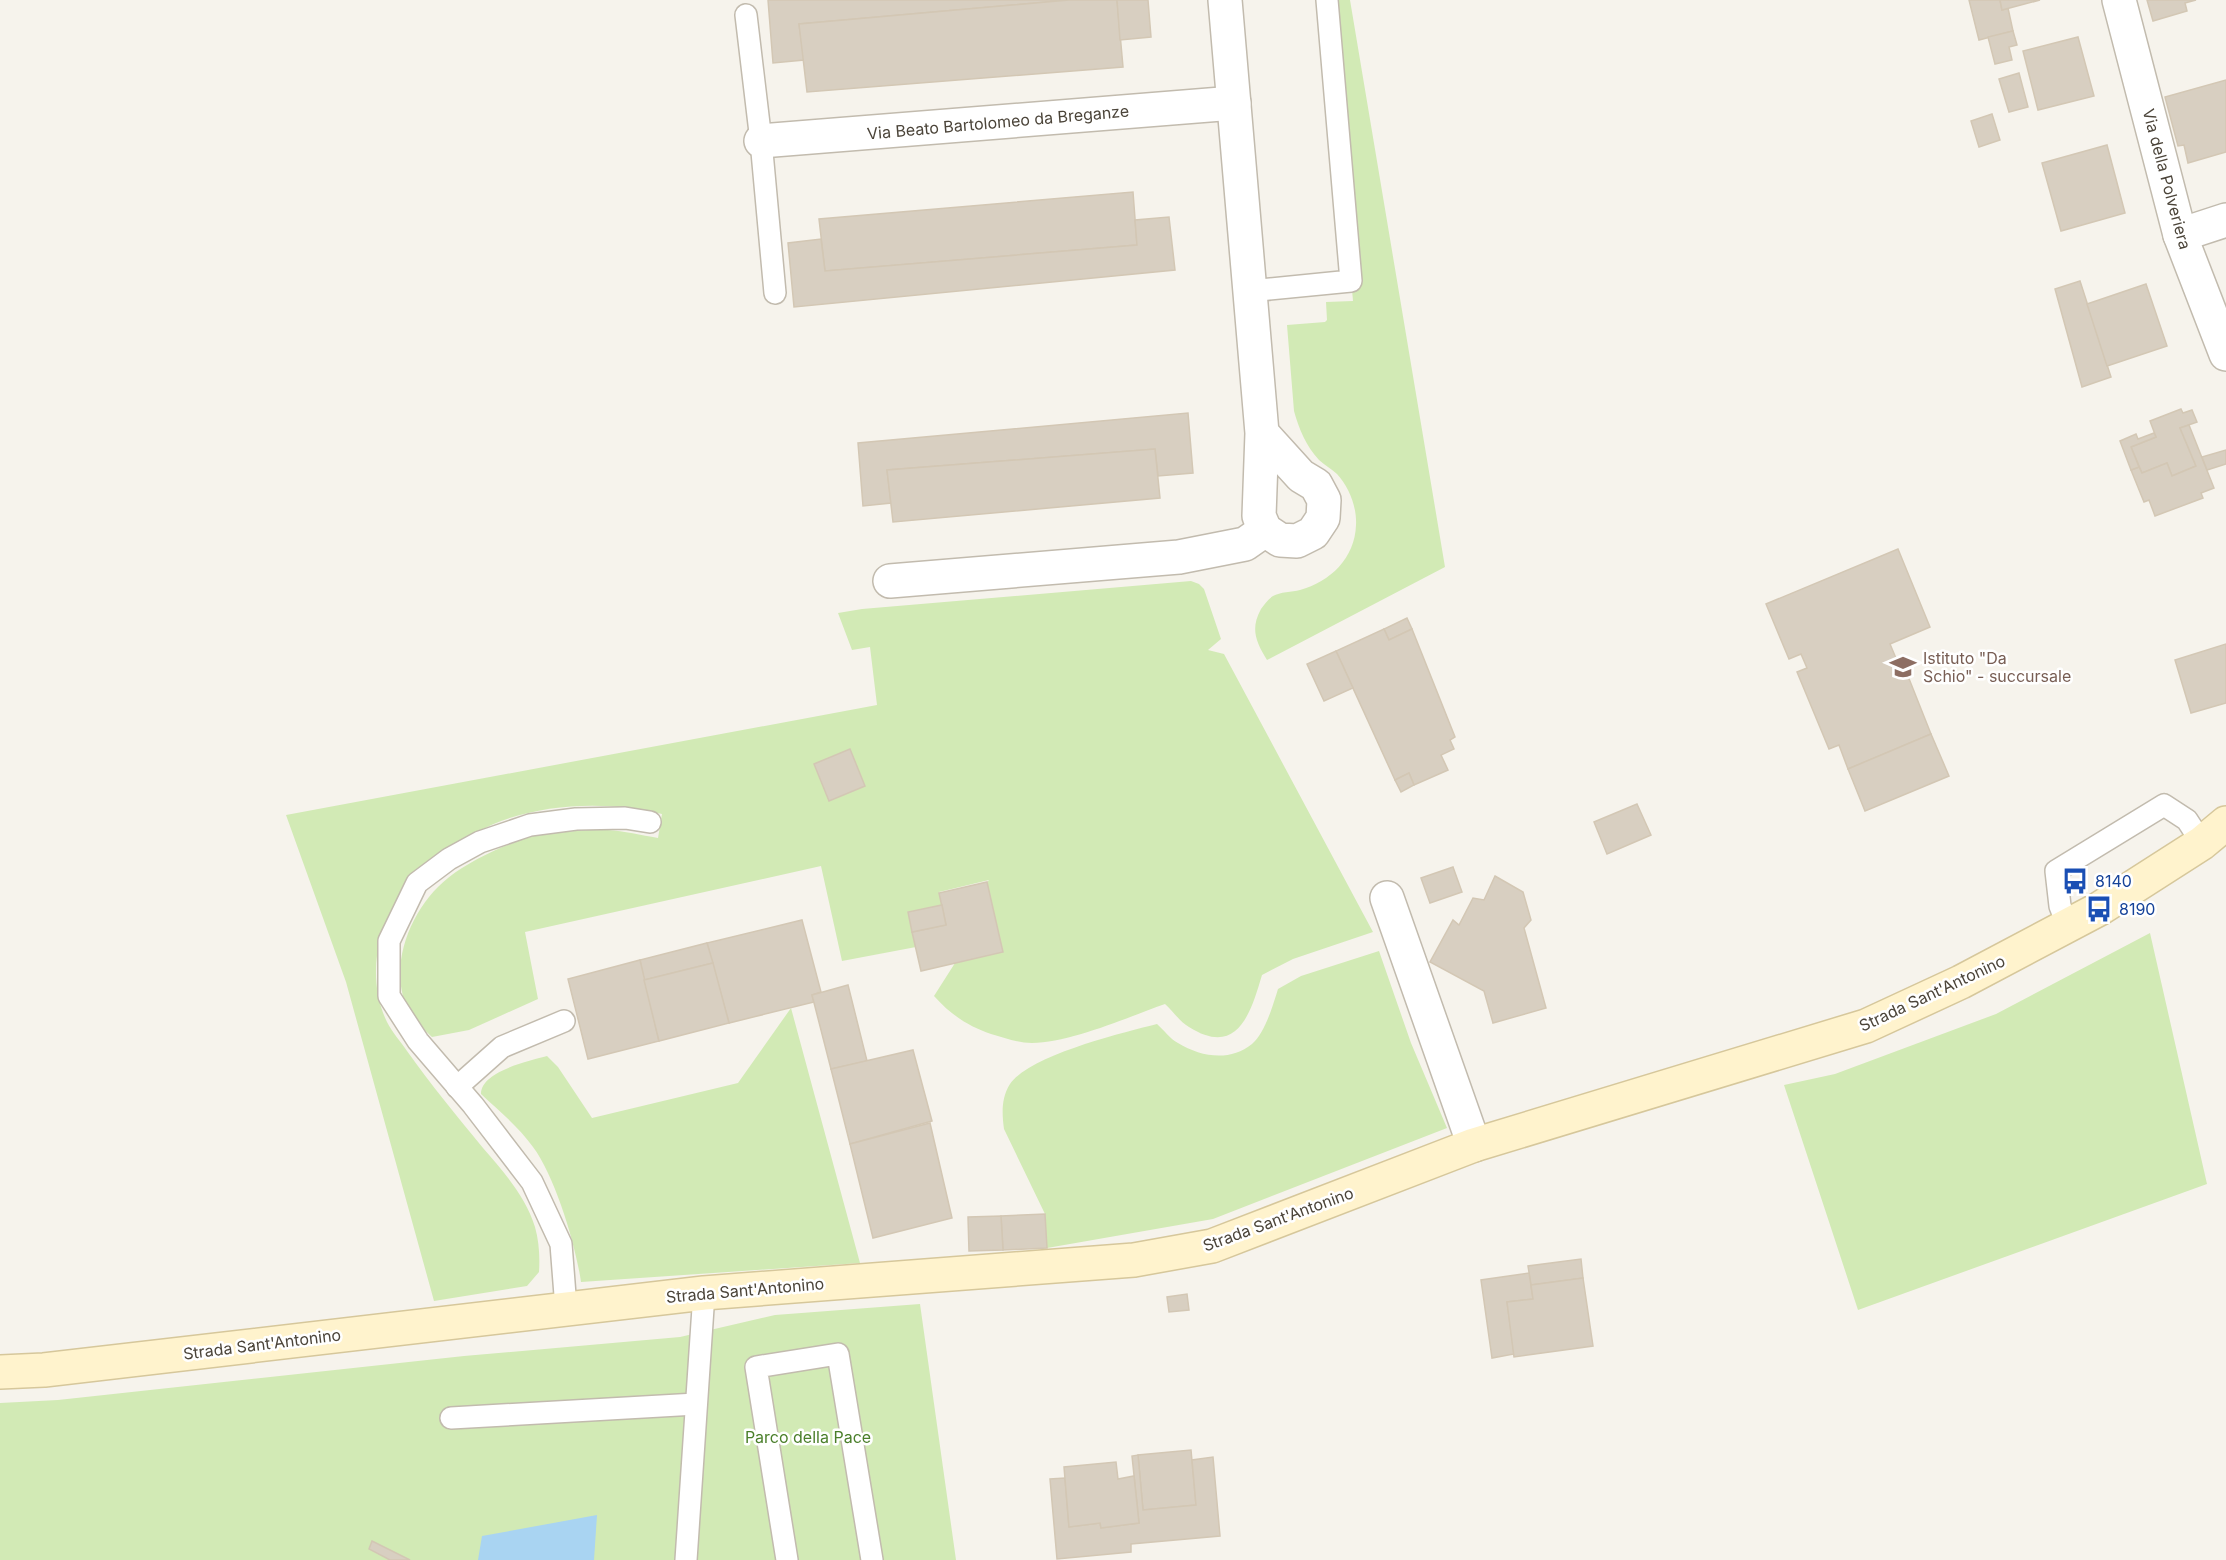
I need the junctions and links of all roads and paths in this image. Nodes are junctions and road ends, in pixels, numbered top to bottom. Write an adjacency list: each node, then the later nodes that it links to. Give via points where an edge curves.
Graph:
1 (1225, 0): 5 (street)
2 (1327, 0): 9 (lane, via 1351,281)
3 (2119, 0): 8 (street, Via della Polveriera)
4 (746, 15): 6 (lane)
5 (1234, 103): 6 (street, Via Beato Bartolomeo da Breganze); 9 (street)
6 (761, 141): 10 (lane)
7 (2226, 220): 8 (street)
8 (2180, 236): 11 (street, Via della Polveriera)
9 (1250, 291): 12 (street)
10 (775, 293)
11 (2226, 354)
12 (1262, 433): 13 (street, via 1260,516); 13 (street, via 1301,476 1316,485 1324,500 1323,518 1313,533 1298,541 1280,540)
13 (1265, 530): 14 (street, via 1245,544 1179,557)
14 (890, 581)
15 (650, 822): 20 (lane, via 576,819 530,825 480,842 417,883 389,941 389,996 418,1041)
16 (2214, 833): 18 (main road, Strada Sant'Antonino); 18 (lane, via 2164,805 2055,871 2060,906)
17 (1387, 898): 21 (street)
18 (2068, 926): 21 (main road, Strada Sant'Antonino, via 1866,1026)
19 (564, 1021): 20 (lane, via 502,1047)
20 (457, 1087): 23 (lane, via 532,1182 561,1244)
21 (1474, 1145): 22 (main road, Strada Sant'Antonino, via 1212,1246 1134,1260)
22 (704, 1293): 23 (main road, Strada Sant'Antonino); 25 (lane)
23 (566, 1308): 24 (main road, Strada Sant'Antonino)
24 (0, 1372)
25 (696, 1404): 26 (lane); 27 (lane)
26 (451, 1418)
27 (686, 1560)
28 (787, 1560): 29 (lane, via 756,1367 838,1354)
29 (872, 1560)

